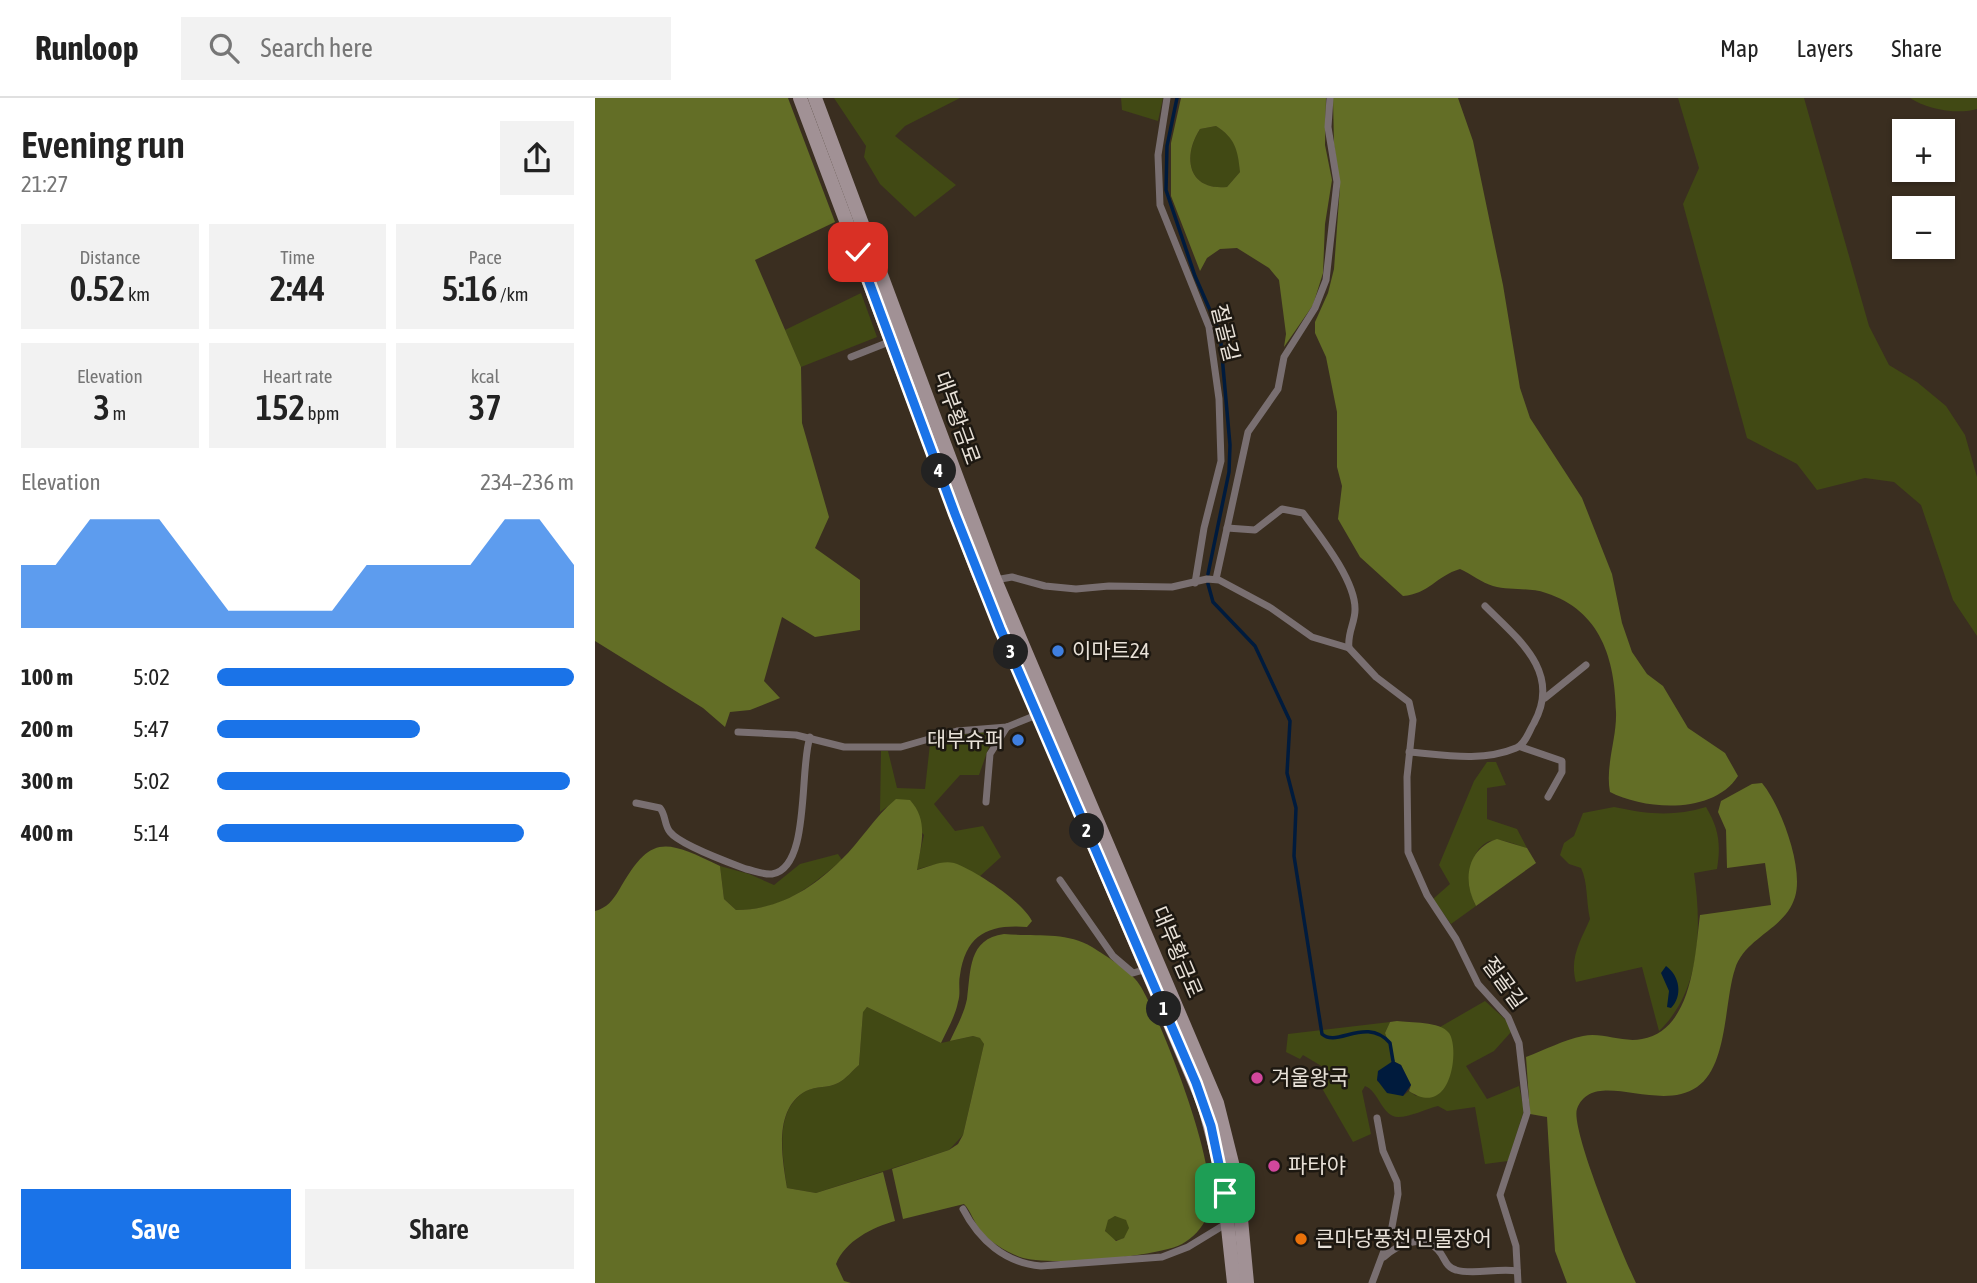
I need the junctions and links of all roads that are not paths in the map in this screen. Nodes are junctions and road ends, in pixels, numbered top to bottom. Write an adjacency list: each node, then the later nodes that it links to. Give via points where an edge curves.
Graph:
1 (800, 98): 5 (main road, 대부황금로)
2 (815, 98): 5 (main road, 대부황금로)
3 (1167, 98): 10 (lane, 절골길, via 1158,155 1160,205 1209,327 1219,399 1221,460)
4 (1330, 98): 7 (lane, via 1328,127 1337,182 1326,279 1315,308 1285,356 1278,389 1248,432)
5 (897, 338): 6 (lane); 9 (main road, 대부황금로)
6 (851, 357)
7 (1227, 528): 8 (lane); 12 (lane, via 1255,530 1282,509 1303,513 1338,562 1353,596 1356,610)
8 (1216, 579): 10 (lane); 12 (lane, via 1271,608 1312,637)
9 (989, 583): 10 (lane, via 1012,577 1076,589); 15 (main road, 대부황금로)
10 (1195, 583)
11 (1485, 606): 14 (lane, via 1534,656)
12 (1349, 648): 20 (lane, 절골길, via 1375,677 1409,702 1413,720)
13 (1586, 666): 14 (lane)
14 (1545, 698): 19 (lane)
15 (1044, 712): 16 (lane); 25 (main road, 대부황금로); 28 (main road, 대부황금로, via 1217,1103 1232,1153)
16 (1007, 727): 18 (lane, via 957,731 901,747 844,747); 22 (lane, via 990,754)
17 (738, 732): 18 (lane)
18 (810, 737): 23 (lane, via 796,850 789,864 776,873 721,861 670,832 660,808)
19 (1521, 747): 20 (lane, via 1487,756); 21 (lane, via 1562,761 1562,772)
20 (1409, 752): 30 (lane, 절골길, via 1409,852 1427,895 1478,984 1508,1017 1519,1044 1527,1113 1500,1195 1516,1246)
21 (1548, 797)
22 (986, 802)
23 (636, 803)
24 (1060, 880): 25 (lane, via 1113,956 1133,972)
25 (1147, 969): 28 (main road, 대부황금로, via 1211,1126)
26 (1377, 1118): 29 (lane, via 1398,1194)
27 (963, 1209): 28 (lane, via 991,1246 1025,1265 1041,1266 1162,1257)
28 (1235, 1220): 31 (main road, 대부황금로); 32 (main road, 대부황금로)
29 (1383, 1258): 30 (lane, via 1394,1248 1419,1242 1439,1250 1457,1271); 33 (lane)
30 (1517, 1271): 34 (lane, 절골길)
31 (1234, 1283)
32 (1247, 1283)
33 (1372, 1283)
34 (1518, 1283)

